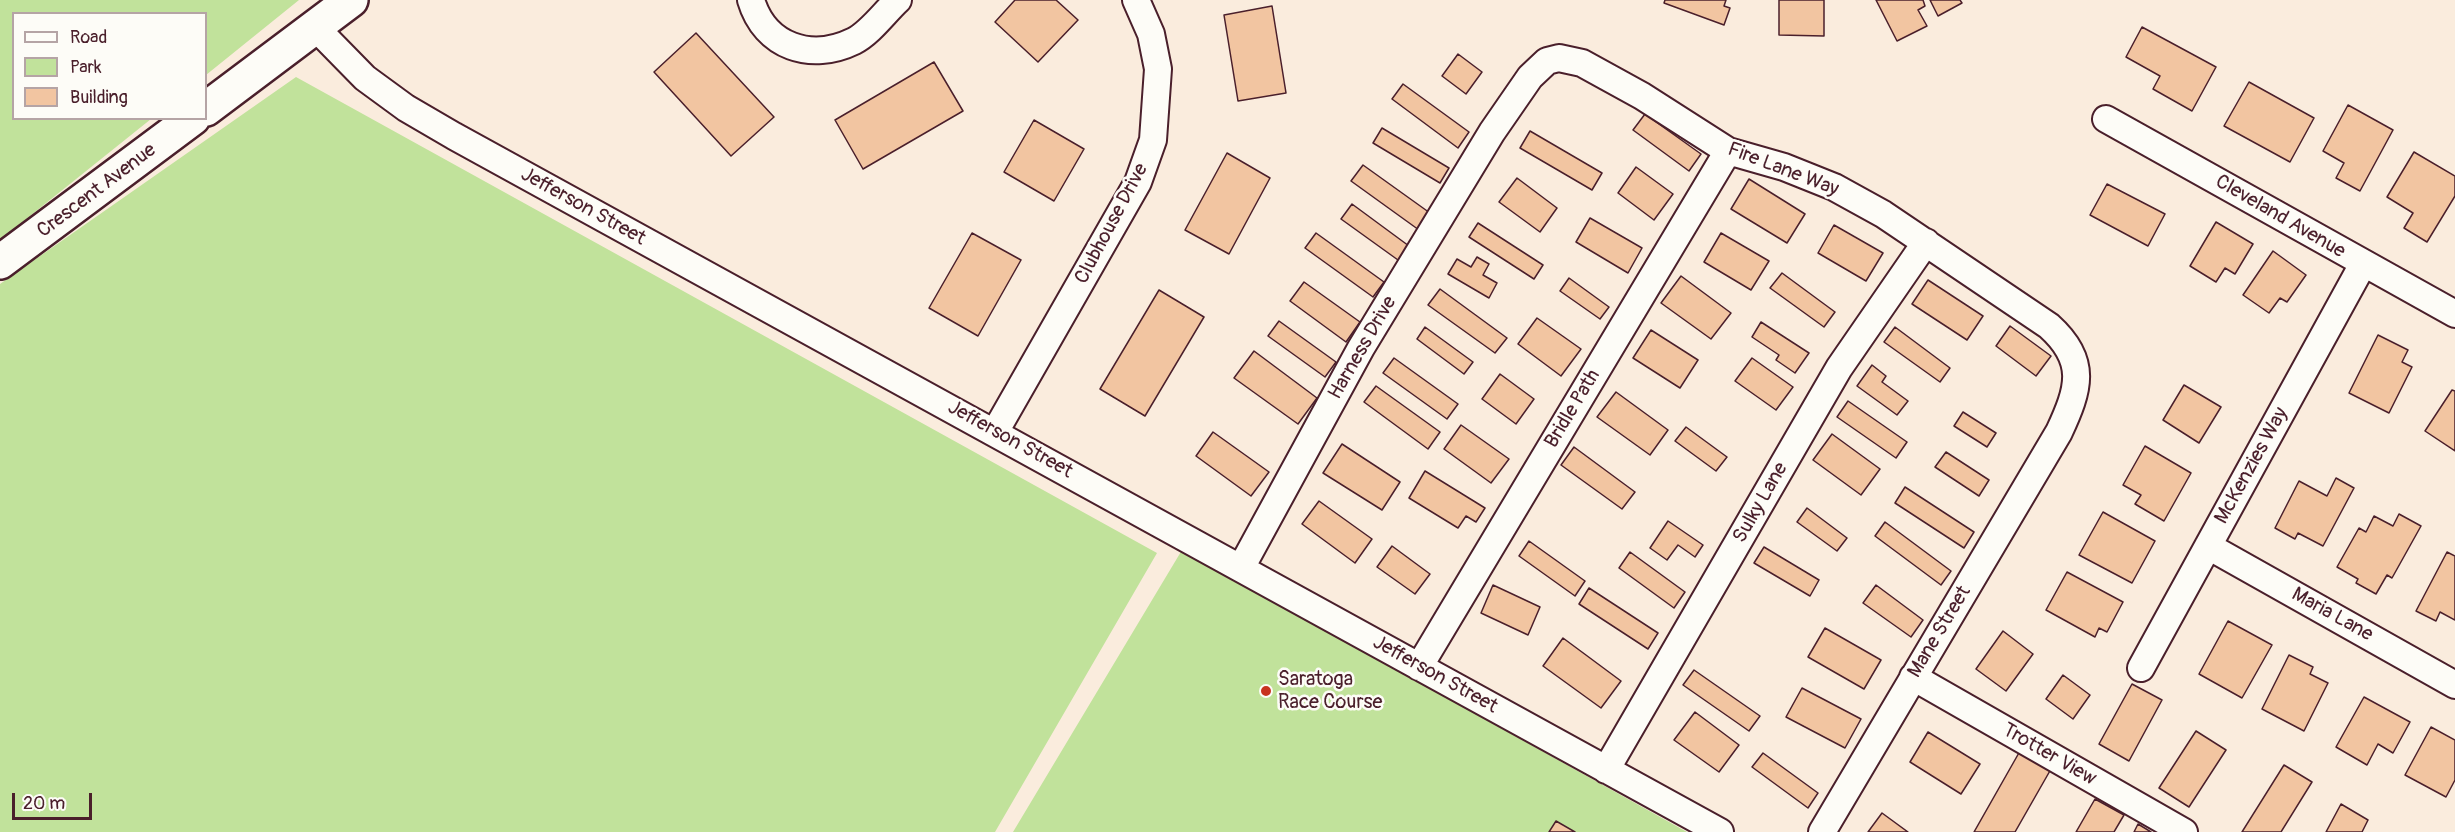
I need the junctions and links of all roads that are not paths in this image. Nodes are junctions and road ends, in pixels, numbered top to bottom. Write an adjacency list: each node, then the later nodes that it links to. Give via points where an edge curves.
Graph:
1 (351, 0): 5 (street)
2 (751, 0): 3 (street, via 756,17 776,39 803,51 832,49 856,40)
3 (898, 0)
4 (1136, 0): 15 (street, Clubhouse Drive, via 1151,34 1158,69 1153,140 1138,182)
5 (315, 27): 6 (street); 15 (street, Jefferson Street, via 365,78 406,108)
6 (207, 108)
7 (2106, 118): 13 (street, Cleveland Avenue)
8 (190, 120): 12 (street, Crescent Avenue)
9 (1492, 132): 10 (street, Fire Lane Way, via 1538,67 1559,58 1571,58 1642,96); 18 (street, Harness Drive, via 1362,348)
10 (1728, 151): 11 (street, Fire Lane Way, via 1784,166 1834,187); 19 (street, Bridle Path)
11 (1926, 242): 16 (street, Fire Lane Way, via 2063,339 2073,355 2077,374 2076,393); 23 (street, Sulky Lane, via 1839,368)
12 (0, 262)
13 (2363, 264): 14 (street, Cleveland Avenue); 17 (street, McKenzies Way)
14 (2455, 314)
15 (994, 432): 18 (street, Jefferson Street)
16 (2059, 432): 21 (street, Mane Street)
17 (2208, 546): 20 (street, McKenzies Way); 22 (street, Maria Lane)
18 (1241, 568): 19 (street, Jefferson Street)
19 (1419, 667): 23 (street, Jefferson Street)
20 (2142, 668)
21 (1913, 677): 25 (street, Mane Street); 26 (street, Trotter View)
22 (2455, 685)
23 (1606, 770): 24 (street, Jefferson Street)
24 (1720, 832)
25 (1822, 832)
26 (2184, 832)

